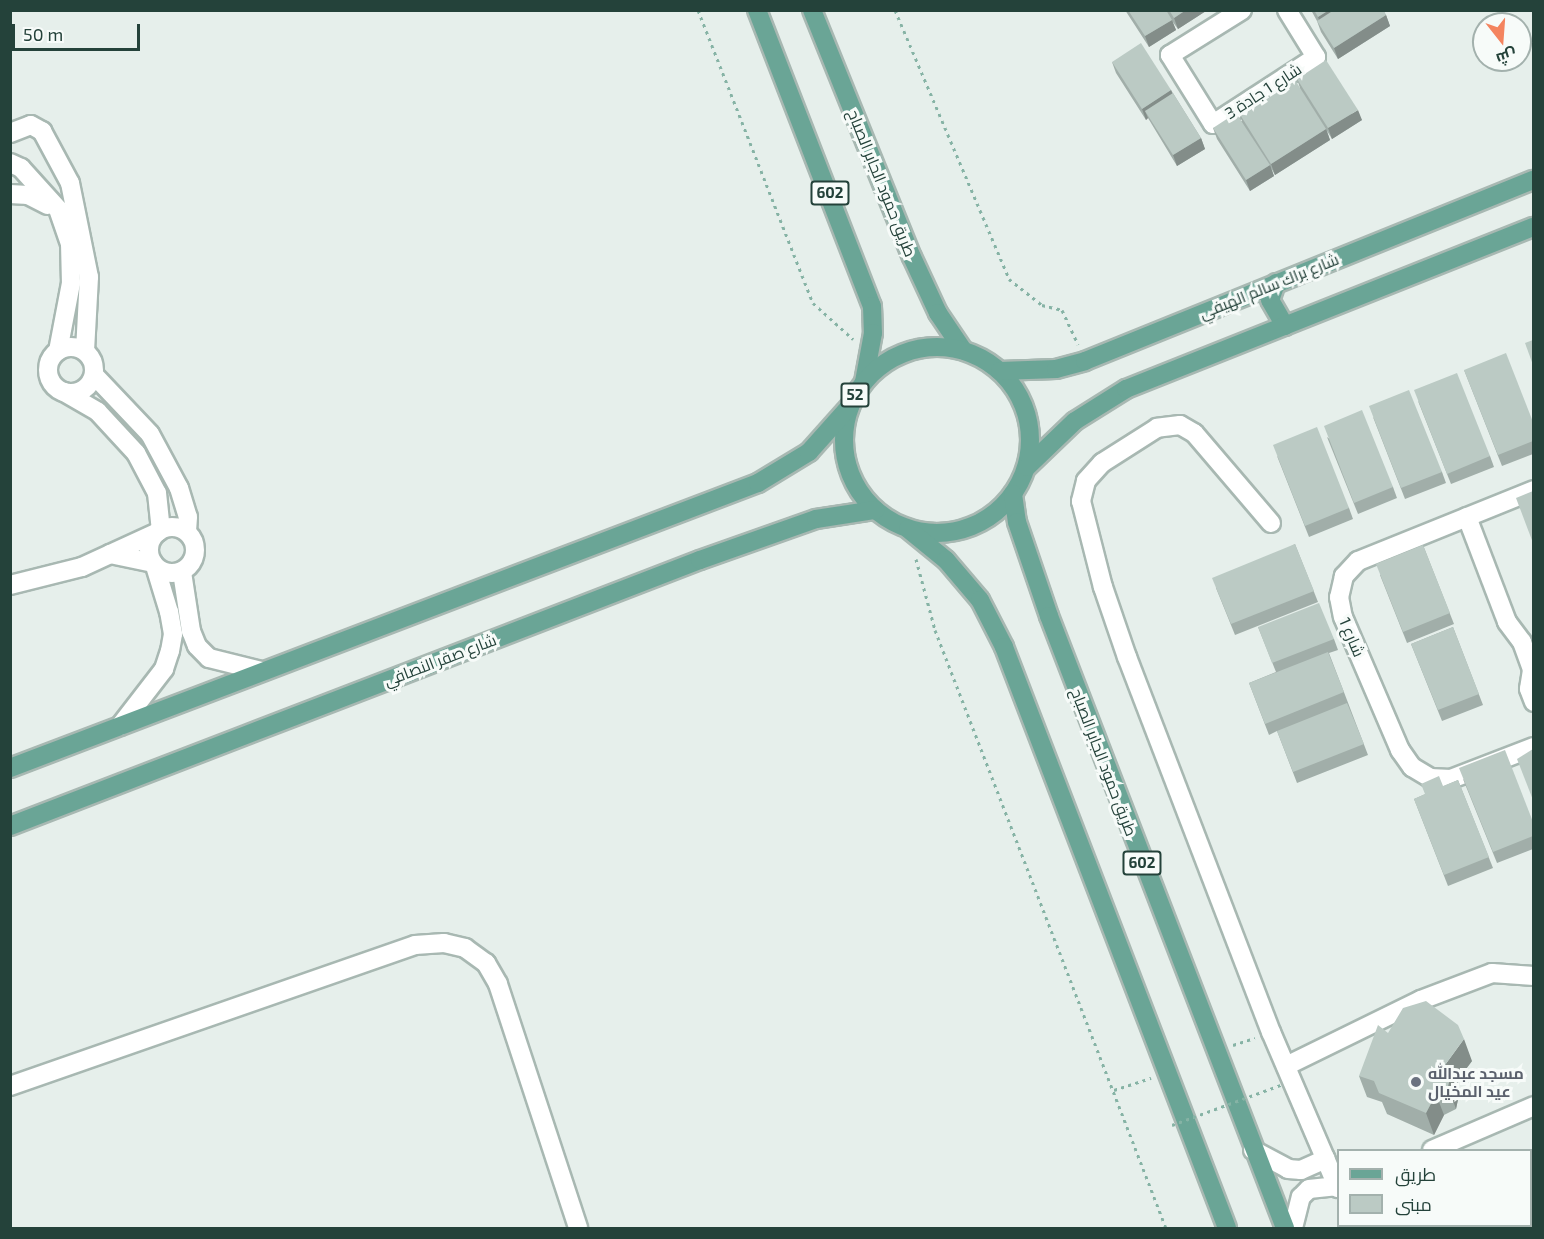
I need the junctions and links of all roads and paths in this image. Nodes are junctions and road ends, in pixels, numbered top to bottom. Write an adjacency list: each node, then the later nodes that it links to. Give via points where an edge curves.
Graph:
1 (698, 10): 18 (path, via 813,303)
2 (757, 10): 18 (main road, 602, via 872,306)
3 (812, 10): 15 (main road, طريق حمود الجابر الصباح, via 912,257 938,313)
4 (895, 10): 19 (path, via 1009,279 1042,305 1062,310)
5 (1242, 10): 6 (street, شارع 1 جادة 3, via 1170,55 1213,124 1316,57)
6 (1287, 10)
7 (10, 133): 17 (street, via 31,125 42,131 70,183 89,277)
8 (10, 162): 11 (street, via 21,168)
9 (1533, 180): 13 (main road, شارع براك سالم الهيفي)
10 (10, 194): 11 (street, via 28,195)
11 (57, 209): 16 (street, via 70,243 71,283)
12 (1533, 227): 14 (main road, 52)
13 (1276, 283): 14 (main road, via 1270,300); 19 (main road, شارع براك سالم الهيفي)
14 (1285, 327): 25 (main road, 52, via 1110,398 1075,420)
15 (963, 350): 20 (main road, 52); 22 (main road, 52, via 936,347 909,351 884,363)
16 (58, 351): 17 (street, via 72,346); 23 (street, via 48,370 52,383)
17 (85, 351): 21 (street, via 94,362)
18 (870, 354): 22 (main road, 602)
19 (1085, 361): 20 (main road, شارع براك سالم الهيفي, via 1056,369)
20 (1000, 371): 25 (main road, 52, via 1021,398 1031,432)
21 (94, 375): 23 (street, via 85,388); 33 (street, via 150,434 179,488 188,517)
22 (864, 382): 24 (main road, 52)
23 (64, 392): 32 (street, via 98,412 136,453 157,493)
24 (850, 406): 28 (main road, 52, via 843,434 846,462 857,489); 38 (main road, via 808,452 758,483)
25 (1027, 467): 27 (main road, 52)
26 (1533, 490): 29 (street, شارع 1)
27 (1013, 494): 31 (main road, 52, via 993,515 966,529 937,534); 46 (main road, طريق حمود الجابر الصباح / 602, via 1017,522 1049,616)
28 (875, 510): 31 (main road, 52); 43 (main road, شارع صقر النصافي, via 816,519 700,560)
29 (1467, 517): 39 (street, via 1508,622 1522,642 1532,670 1529,690); 41 (street, شارع 1, via 1358,561 1340,586 1340,607 1400,750 1420,774 1451,779)
30 (1271, 523): 47 (street, via 1194,433 1180,425 1157,428 1102,463 1086,481 1081,501 1103,587 1127,657)
31 (908, 529): 48 (main road, via 946,560 980,600 1004,647); 51 (path, via 935,630)
32 (159, 530): 33 (street, via 173,526); 34 (street); 35 (street, via 149,549)
33 (187, 531): 36 (street, via 196,550 191,564)
34 (110, 554): 35 (street); 37 (street, via 82,567)
35 (154, 564): 36 (street, via 164,572); 40 (street, via 171,623 170,651 164,669)
36 (182, 572): 38 (street, via 197,646 209,658)
37 (10, 585)
38 (261, 671): 40 (main road)
39 (1533, 702)
40 (120, 726): 42 (main road)
41 (1533, 747)
42 (10, 768)
43 (10, 826)
44 (1533, 976): 47 (street, via 1492,973 1421,1000)
45 (1262, 1036): 46 (path)
46 (1214, 1051): 55 (main road, طريق حمود الجابر الصباح / 602)
47 (1286, 1066): 56 (street)
48 (1166, 1071): 51 (path); 59 (main road)
49 (1281, 1085): 53 (path, bridge)
50 (10, 1086): 60 (street, via 415,945 454,945 486,963 498,984)
51 (1114, 1090): 61 (path)
52 (1533, 1106): 54 (street)
53 (1172, 1125)
54 (1434, 1149)
55 (1253, 1150): 56 (street, via 1288,1169 1301,1170); 64 (main road, طريق حمود الجابر الصباح / 602)
56 (1326, 1159): 57 (street)
57 (1337, 1185)
58 (1337, 1187): 65 (street, via 1309,1189 1301,1197)
59 (1216, 1197): 62 (street); 63 (main road)
60 (578, 1228)
61 (1166, 1228)
62 (1222, 1228)
63 (1227, 1228)
64 (1285, 1228)
65 (1293, 1228)

